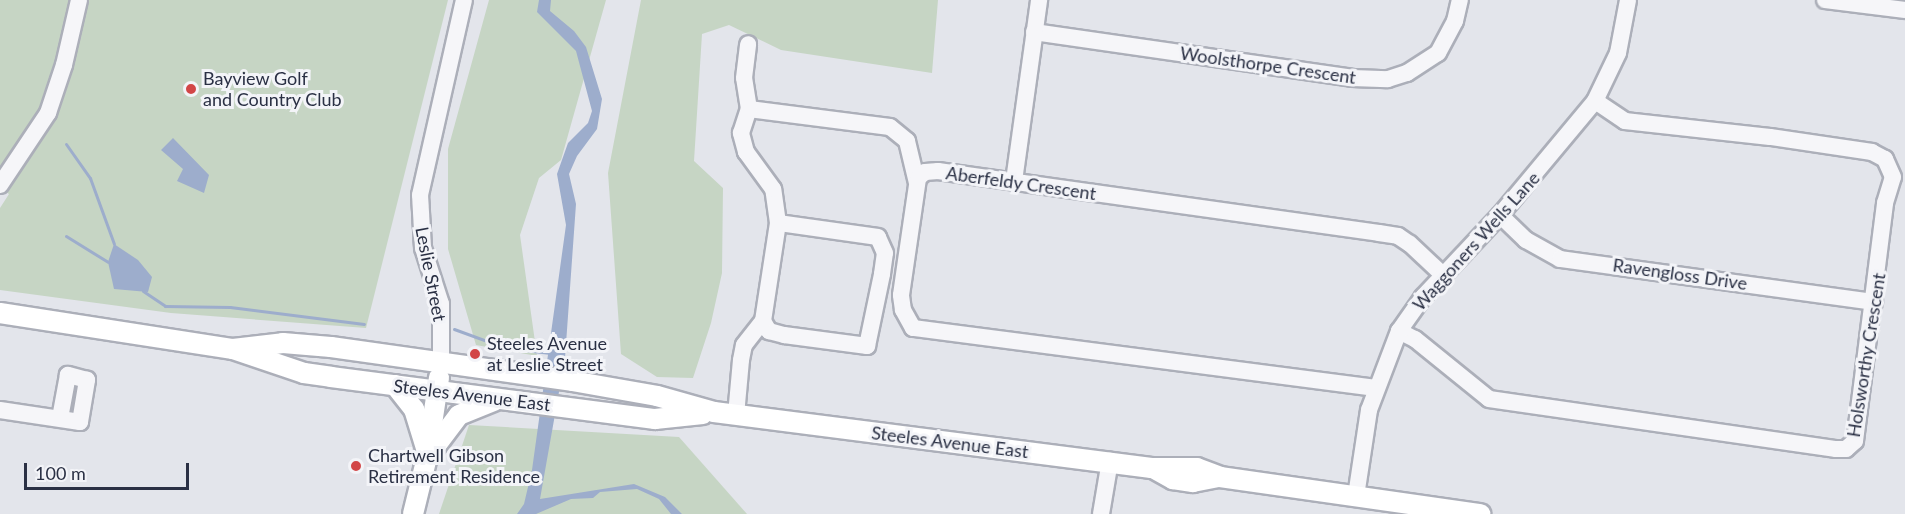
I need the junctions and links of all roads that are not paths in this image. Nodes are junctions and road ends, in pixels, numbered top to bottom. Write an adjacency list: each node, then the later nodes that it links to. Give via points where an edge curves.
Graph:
1 (79, 0): 14 (street, via 48,113)
2 (464, 0): 23 (street, Leslie Street, via 420,195 423,248 441,304)
3 (1039, 0): 8 (street)
4 (1460, 0): 8 (street, Woolsthorpe Crescent, via 1455,21 1438,53 1407,73 1388,79 1352,78)
5 (1628, 0): 10 (street, Waggoners Wells Lane, via 1618,54)
6 (1825, 0): 7 (street)
7 (1905, 10)
8 (1034, 32): 12 (street)
9 (748, 44): 11 (street, via 744,78)
10 (1595, 101): 15 (street, Waggoners Wells Lane); 18 (street, Holsworthy Crescent, via 1625,121 1770,137 1872,152 1885,159 1893,177 1885,203)
11 (749, 109): 13 (street, via 890,127 907,141); 16 (street, via 741,133 746,152 772,189)
12 (1014, 181): 13 (street, Aberfeldy Crescent, via 938,171 925,172); 17 (street, Aberfeldy Crescent, via 1398,236)
13 (917, 183): 25 (street, Aberfeldy Crescent, via 901,295 903,310 913,328)
14 (0, 185)
15 (1500, 215): 17 (street, Waggoners Wells Lane); 18 (street, Ravengloss Drive, via 1526,240 1560,259)
16 (778, 223): 20 (street); 20 (street, via 878,237 885,253 882,274 867,346 777,333 769,331)
17 (1443, 275): 21 (street, Waggoners Wells Lane)
18 (1874, 302): 21 (street, Holsworthy Crescent, via 1855,441 1846,449 1489,399 1416,339)
19 (0, 313): 22 (main road, Steeles Avenue East)
20 (763, 321): 30 (street, via 744,345)
21 (1399, 331): 25 (street, Waggoners Wells Lane)
22 (233, 349): 23 (main road, Steeles Avenue East, via 303,344); 24 (main road, Steeles Avenue East, via 304,373)
23 (441, 363): 26 (main road, Leslie Street); 29 (main road, Steeles Avenue East, via 657,396)
24 (395, 385): 26 (main road, Steeles Avenue East); 32 (main road, via 421,423)
25 (1376, 388): 34 (street, Waggoners Wells Lane)
26 (437, 390): 27 (main road, Steeles Avenue East); 32 (main road, Leslie Street)
27 (499, 399): 29 (main road, Steeles Avenue East, via 655,419); 32 (main road, via 459,415)
28 (0, 410): 31 (street)
29 (714, 412): 30 (main road, Steeles Avenue East)
30 (736, 415): 33 (main road, Steeles Avenue East)
31 (60, 418)
32 (428, 457): 35 (main road, Leslie Street)
33 (1110, 461): 34 (main road, Steeles Avenue East, via 1151,468 1173,479 1193,482 1220,477); 36 (street)
34 (1356, 496): 37 (main road, Steeles Avenue East)
35 (413, 514)
36 (1101, 514)
37 (1480, 514)

